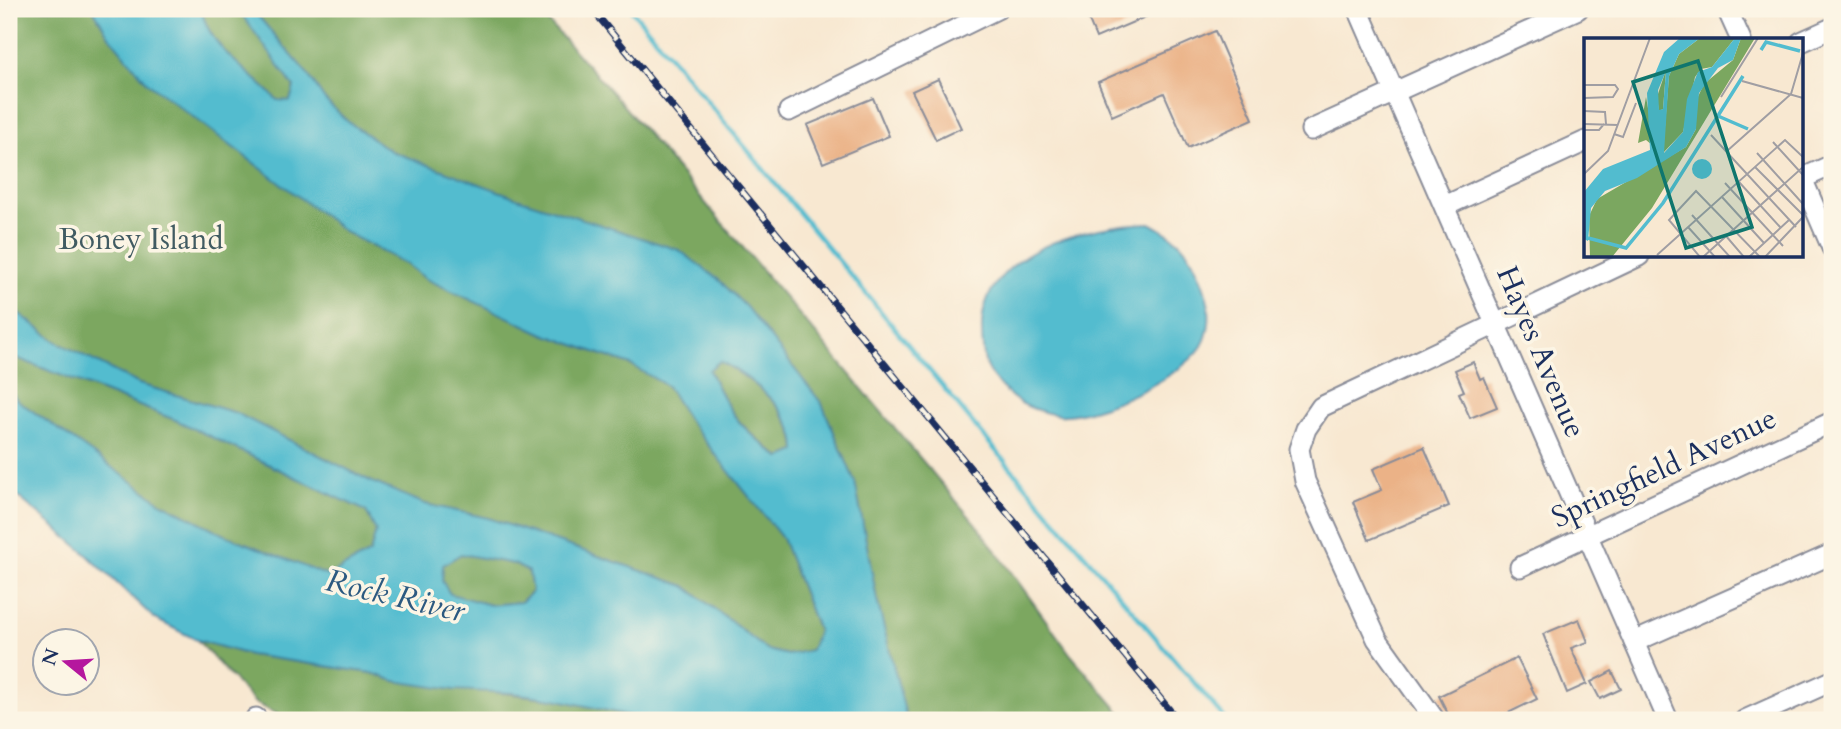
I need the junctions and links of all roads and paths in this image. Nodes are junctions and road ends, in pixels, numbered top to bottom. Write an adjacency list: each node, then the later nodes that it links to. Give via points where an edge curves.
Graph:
1 (997, 9): 9 (street)
2 (1358, 9): 8 (street, Hayes Avenue)
3 (1578, 9): 8 (street)
4 (1727, 9): 6 (street)
5 (1832, 28): 7 (street)
6 (1740, 38)
7 (1802, 42)
8 (1394, 90): 10 (street); 15 (street, Hayes Avenue)
9 (789, 111)
10 (1311, 130)
11 (1584, 142): 15 (street)
12 (1832, 165): 13 (street)
13 (1802, 178)
14 (1802, 180): 16 (street)
15 (1445, 206): 18 (street, Hayes Avenue)
16 (1832, 248)
17 (1637, 257): 18 (street)
18 (1497, 323): 20 (street, Hayes Avenue); 25 (street, via 1321,407 1299,449 1305,481 1377,639)
19 (1832, 422): 20 (street, Springfield Avenue)
20 (1587, 536): 22 (street, Springfield Avenue); 23 (street, Hayes Avenue)
21 (1832, 554): 23 (street)
22 (1520, 567)
23 (1634, 642): 26 (street, Hayes Avenue)
24 (1832, 681): 27 (street)
25 (1435, 720)
26 (1668, 720)
27 (1745, 720)

